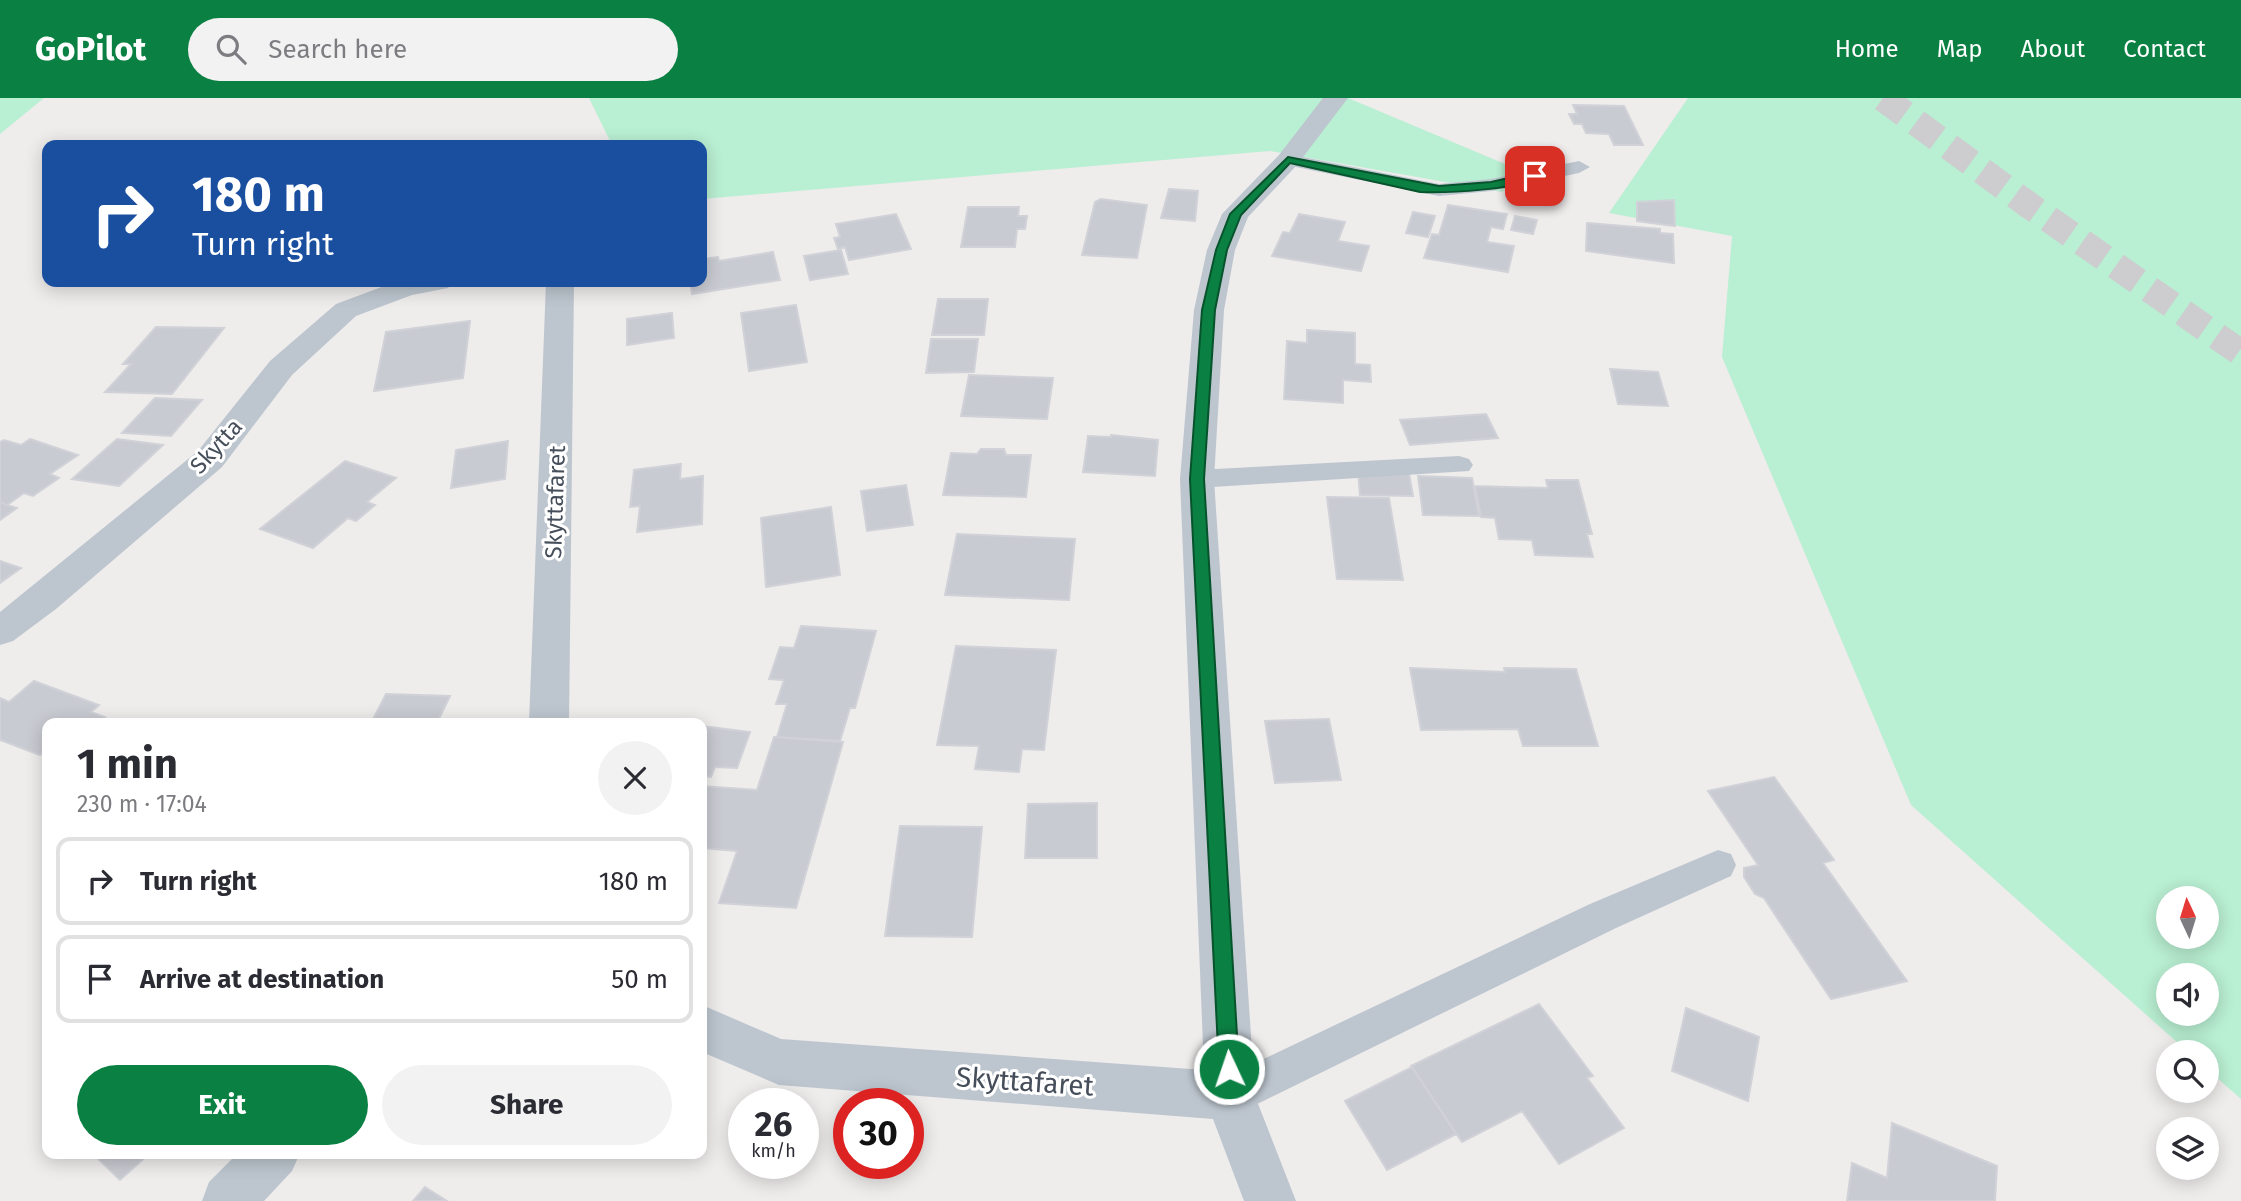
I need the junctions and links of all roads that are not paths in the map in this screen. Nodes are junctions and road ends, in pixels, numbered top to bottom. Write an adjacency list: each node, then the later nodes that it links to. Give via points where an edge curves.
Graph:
1 (1336, 98): 2 (street)
2 (1288, 160): 3 (lane, via 1439,190); 7 (street, via 1236,214 1221,250 1209,310)
3 (1579, 167)
4 (410, 287): 8 (street, Skytta, via 346,310 281,368 210,459)
5 (561, 287): 9 (street, Skyttafaret)
6 (1459, 465): 7 (lane)
7 (1197, 479): 12 (street)
8 (0, 631)
9 (549, 718)
10 (1718, 864): 12 (lane)
11 (707, 1030): 12 (street, Skyttafaret, via 779,1062)
12 (1230, 1096): 15 (street)
13 (268, 1159): 14 (street)
14 (228, 1201)
15 (1270, 1201)

